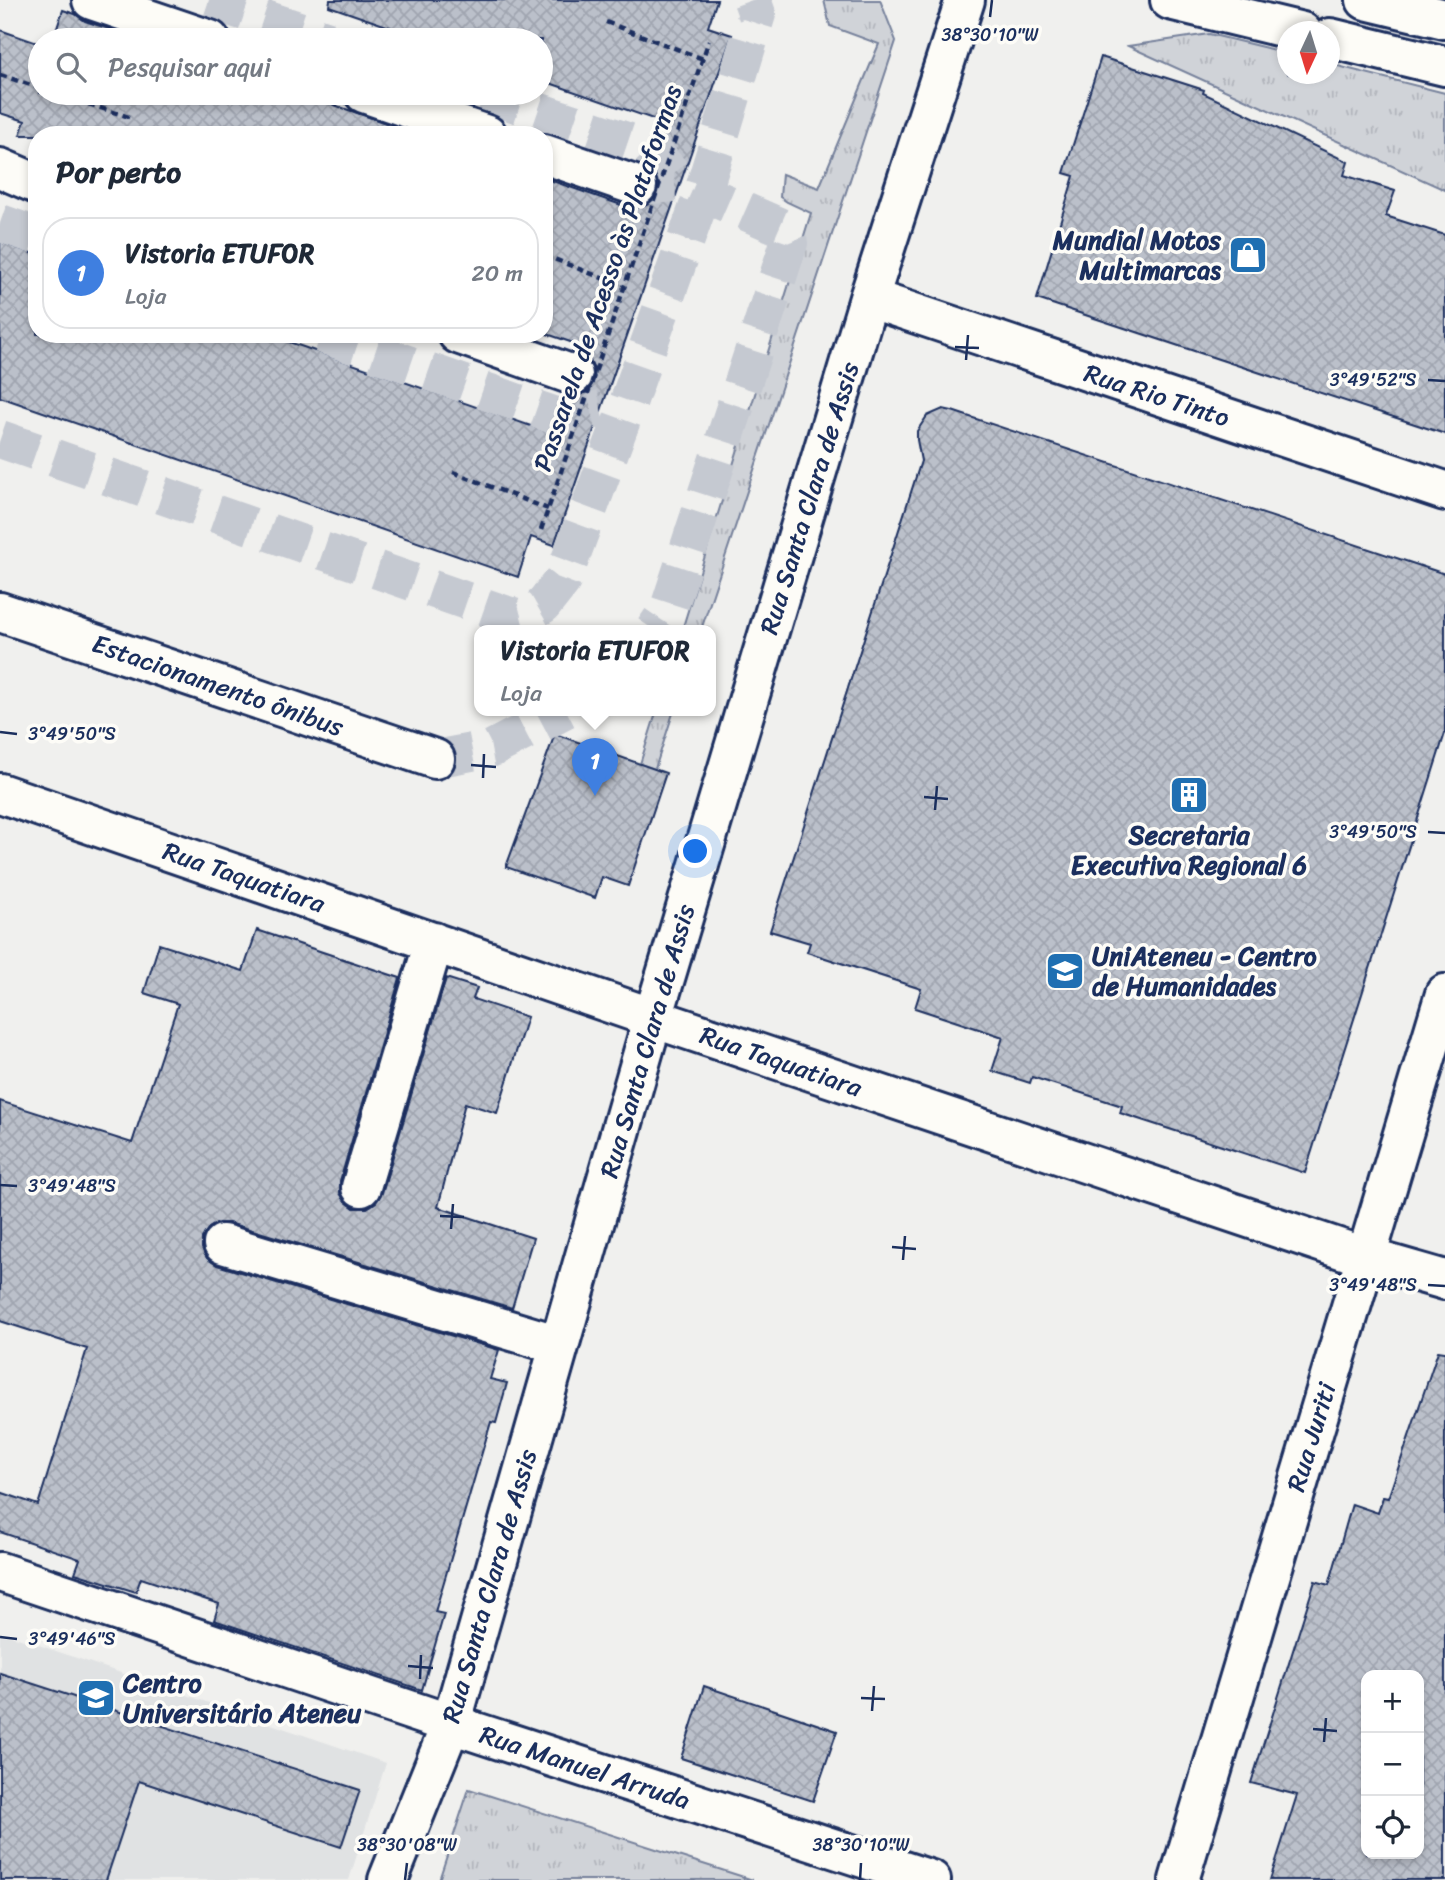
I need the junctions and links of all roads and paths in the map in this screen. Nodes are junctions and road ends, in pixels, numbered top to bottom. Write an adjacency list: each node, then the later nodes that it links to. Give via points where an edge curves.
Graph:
1 (92, 0): 8 (street)
2 (965, 0): 25 (street, Rua Santa Clara de Assis)
3 (1170, 0): 7 (street)
4 (1366, 0): 5 (street)
5 (1445, 19)
6 (606, 22): 11 (path)
7 (1277, 26)
8 (175, 28)
9 (709, 40): 11 (path, Passarela de Acesso às Plataformas, bridge)
10 (1340, 41): 12 (street)
11 (703, 59): 24 (path, Passarela de Acesso às Plataformas, bridge)
12 (1445, 66)
13 (0, 75): 14 (path)
14 (28, 84)
15 (91, 105): 17 (path)
16 (399, 105): 18 (street)
17 (132, 118)
18 (461, 126)
19 (553, 157): 22 (street)
20 (0, 169): 21 (street)
21 (28, 180)
22 (638, 186)
23 (553, 259): 24 (path)
24 (625, 287): 30 (path, Passarela de Acesso às Plataformas, bridge)
25 (869, 298): 29 (street, Rua Rio Tinto); 37 (street, Rua Santa Clara de Assis)
26 (483, 343): 27 (street)
27 (573, 375)
28 (453, 472): 30 (path)
29 (1445, 491)
30 (548, 509): 31 (path, Passarela de Acesso às Plataformas, bridge)
31 (541, 530)
32 (0, 612): 33 (street, Estacionamento ônibus)
33 (435, 759)
34 (0, 793): 35 (street, Rua Taquatiara)
35 (434, 942): 37 (street, Rua Taquatiara); 38 (street)
36 (1445, 994): 40 (street, Rua Juriti)
37 (653, 1018): 40 (street, Rua Taquatiara); 42 (street, Rua Santa Clara de Assis)
38 (361, 1186)
39 (223, 1244): 42 (street)
40 (1365, 1257): 41 (street, Rua Taquatiara); 47 (street, Rua Juriti)
41 (1445, 1280)
42 (559, 1345): 44 (street, Rua Santa Clara de Assis)
43 (0, 1572): 44 (street, Rua Manuel Arruda)
44 (451, 1724): 45 (street, Rua Santa Clara de Assis); 46 (street, Rua Manuel Arruda)
45 (388, 1880)
46 (931, 1880)
47 (1179, 1880)

